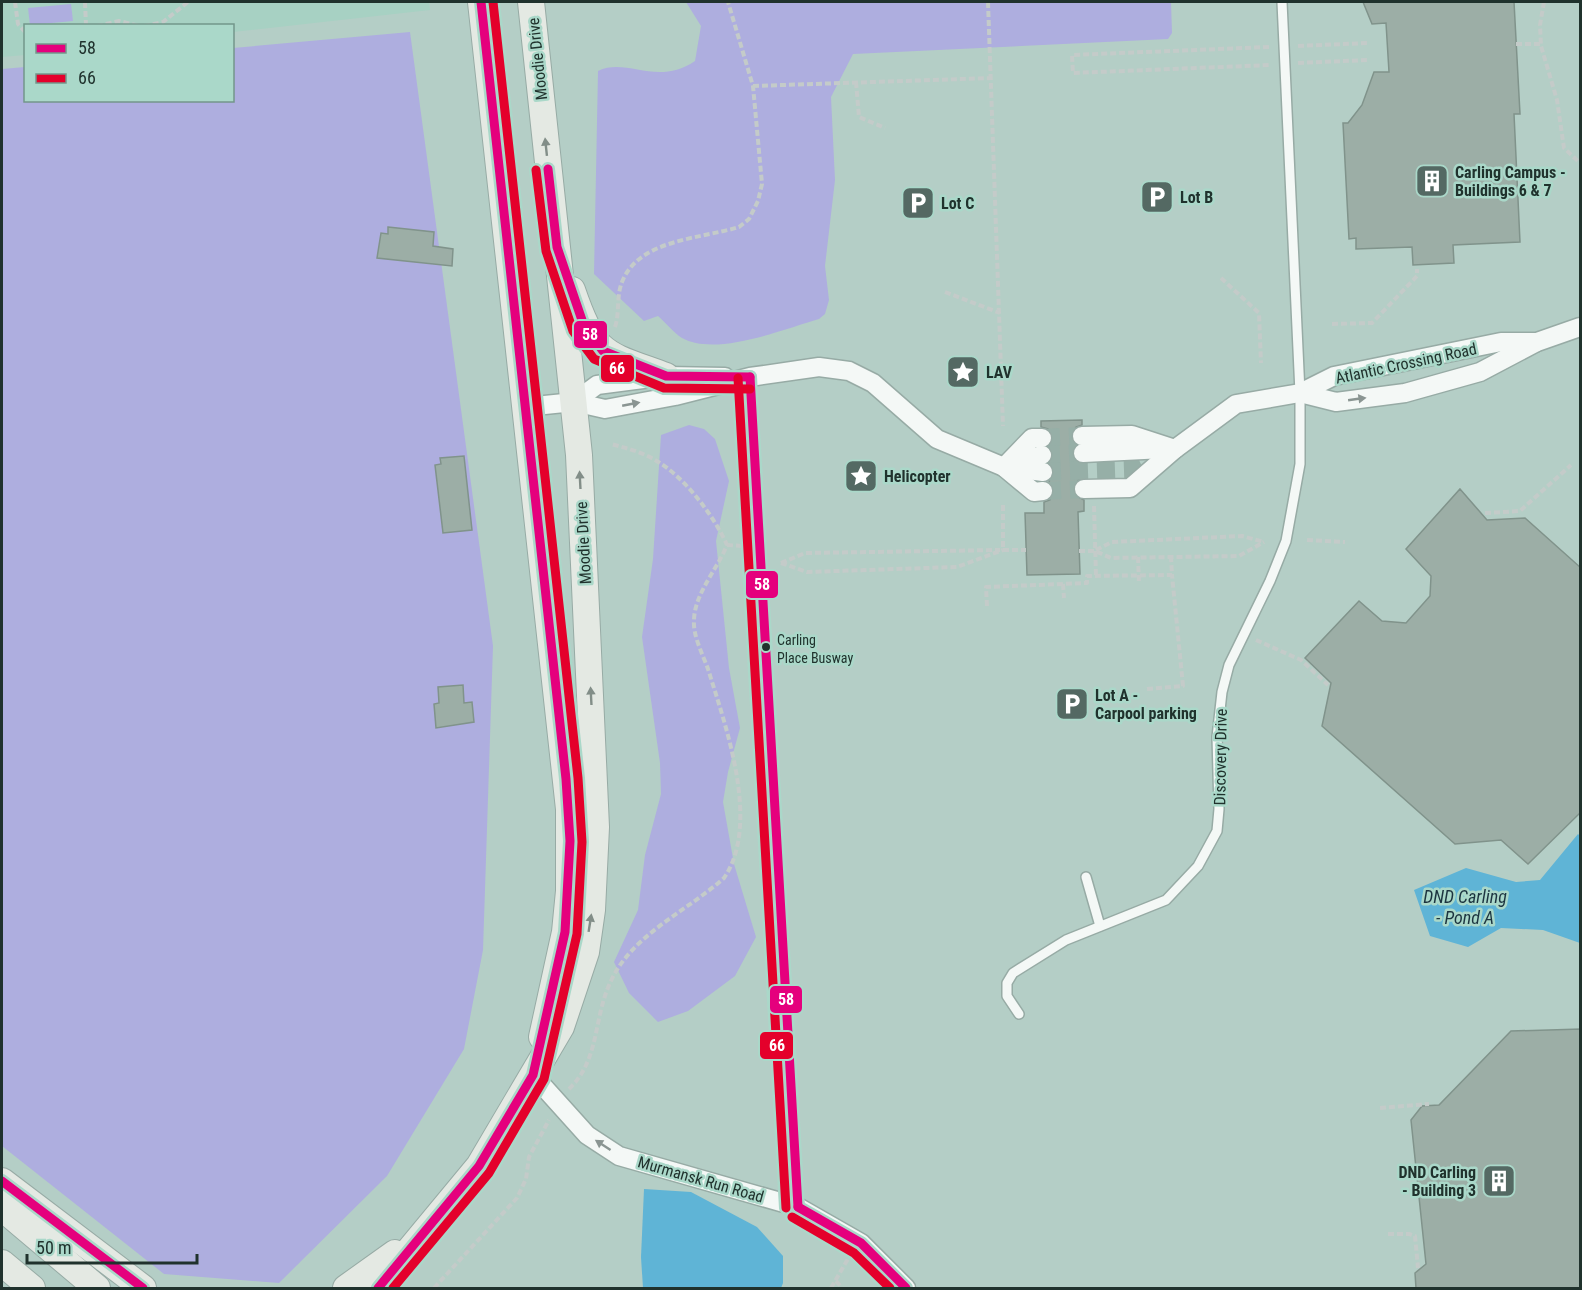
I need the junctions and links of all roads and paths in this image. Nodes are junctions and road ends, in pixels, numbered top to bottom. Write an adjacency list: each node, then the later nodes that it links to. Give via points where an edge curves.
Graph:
1 (15, 2): 14 (path, via 18,24)
2 (85, 2): 10 (path)
3 (188, 2): 13 (path, via 163,22)
4 (481, 2): 40 (main road, Moodie Drive)
5 (531, 2): 26 (main road, Moodie Drive, one-way to 5)
6 (728, 2): 23 (path)
7 (988, 2): 21 (path)
8 (1282, 2): 18 (lane, Discovery Drive)
9 (1544, 2): 17 (path)
10 (86, 24)
11 (106, 24): 12 (path)
12 (133, 24)
13 (152, 24)
14 (24, 31)
15 (1369, 43): 18 (path)
16 (1516, 44): 17 (path)
17 (1542, 44): 25 (path, via 1557,100 1564,148)
18 (1284, 46): 20 (lane, Discovery Drive); 20 (path, via 1072,55 1073,73)
19 (1369, 60): 20 (path)
20 (1285, 64): 38 (lane, Discovery Drive)
21 (992, 78): 22 (path); 30 (path)
22 (856, 82): 23 (path); 24 (path, via 859,117)
23 (753, 86): 33 (path, via 762,184 749,219 739,227 639,256 617,295 618,319)
24 (885, 128)
25 (1581, 163)
26 (556, 247): 36 (main road, via 584,326 603,351); 39 (main road, Moodie Drive)
27 (1417, 268): 31 (path, via 1417,276 1372,323)
28 (1221, 278): 35 (path, via 1259,312)
29 (945, 292): 30 (path)
30 (1000, 313): 41 (path)
31 (1332, 324)
32 (1581, 327): 34 (street, Atlantic Crossing Road)
33 (611, 338)
34 (1537, 342): 38 (street, Atlantic Crossing Road, via 1501,342 1345,374); 38 (street, one-way to 34, via 1336,402 1405,393 1480,372)
35 (1262, 363)
36 (666, 376): 37 (street); 39 (street, via 597,385)
37 (750, 377): 39 (street, one-way to 37, via 605,409); 46 (street, via 819,367 849,371 873,382 937,439); 79 (lane)
38 (1300, 393): 44 (street, Atlantic Crossing Road, via 1236,404); 68 (lane, Discovery Drive, via 1300,464 1286,541)
39 (574, 402): 40 (street); 74 (main road, Moodie Drive, one-way to 39, via 561,1027 586,951 596,862 594,754)
40 (525, 407): 74 (main road, Moodie Drive, via 570,841 565,932)
41 (1004, 426)
42 (611, 444): 53 (path, via 664,466 701,503)
43 (1083, 444): 44 (street)
44 (1175, 449): 48 (street, Atlantic Crossing Road, via 1130,488)
45 (1571, 465): 50 (path, via 1520,511)
46 (1004, 467): 46 (street, via 1042,455 1032,438); 47 (street, via 1034,492)
47 (1043, 491)
48 (1089, 496): 57 (path)
49 (1003, 505): 55 (path)
50 (1485, 513)
51 (1306, 540): 52 (path)
52 (1345, 542)
53 (727, 546): 54 (path); 76 (path, via 697,601 693,623 738,775 734,864 710,890 633,950 610,982 593,1051 581,1077)
54 (743, 546)
55 (1003, 550): 55 (path, via 805,553 781,563 807,572 957,567); 56 (path)
56 (1026, 550)
57 (1095, 550): 58 (path); 59 (path, via 1111,558); 60 (path, via 1112,542 1242,536 1264,542 1239,556); 63 (path)
58 (1079, 551)
59 (1138, 557): 60 (path); 62 (path)
60 (1170, 557): 61 (path)
61 (1172, 574): 62 (path); 70 (path, via 1183,686)
62 (1139, 575): 63 (path); 64 (path)
63 (1096, 576): 65 (path, via 1087,576 1087,583)
64 (1139, 583)
65 (1063, 584): 66 (path); 67 (path, via 986,587)
66 (1064, 598)
67 (987, 606)
68 (1243, 634): 69 (path, via 1301,660); 72 (lane, Discovery Drive, via 1229,665 1218,712 1219,809 1217,831 1209,850 1166,900)
69 (1328, 685)
70 (1147, 689)
71 (1086, 877): 72 (lane)
72 (1100, 926): 73 (lane, Discovery Drive, via 1066,940 1013,973 1007,983 1007,996)
73 (1019, 1014)
74 (533, 1075): 76 (street, Murmansk Run Road); 81 (main road, Moodie Drive, via 479,1166)
75 (1429, 1104): 77 (path)
76 (557, 1105): 79 (street, Murmansk Run Road, one-way to 76, via 619,1156 587,1135); 93 (path, via 529,1156 526,1179 517,1198)
77 (1380, 1108)
78 (2, 1181): 89 (main road)
79 (798, 1207): 83 (street, Murmansk Run Road)
80 (2, 1209): 88 (main road)
81 (429, 1228): 90 (main road); 91 (main road, Moodie Drive); 92 (main road)
82 (1388, 1234): 85 (path, via 1415,1236)
83 (861, 1242): 86 (path); 96 (street, Murmansk Run Road)
84 (2, 1263): 87 (main road)
85 (1418, 1268)
86 (836, 1281): 94 (path); 95 (path)
87 (32, 1288)
88 (97, 1288)
89 (143, 1288)
90 (346, 1288)
91 (378, 1288)
92 (397, 1288)
93 (434, 1288)
94 (831, 1288)
95 (842, 1288)
96 (906, 1288)

